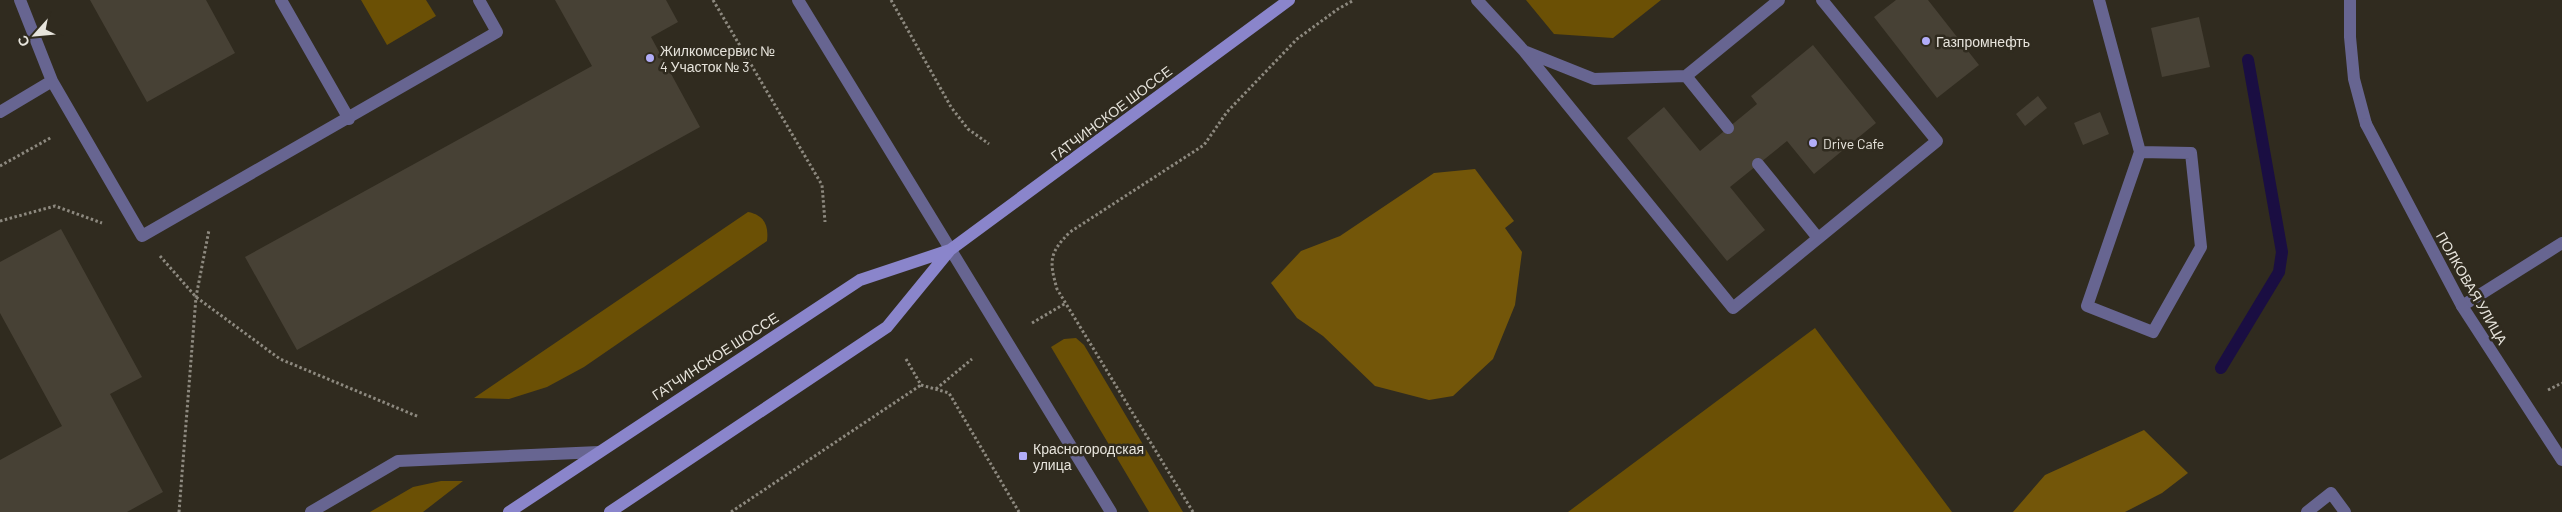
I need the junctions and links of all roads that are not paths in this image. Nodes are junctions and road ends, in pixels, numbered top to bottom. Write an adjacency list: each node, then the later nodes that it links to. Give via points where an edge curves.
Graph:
1 (20, 0): 13 (street)
2 (280, 0): 15 (street)
3 (479, 0): 15 (street, via 497,32)
4 (798, 0): 21 (street)
5 (1289, 0): 21 (main road, ГАТЧИНСКОЕ ШОССЕ)
6 (1476, 0): 11 (street)
7 (1779, 0): 12 (street)
8 (1822, 0): 19 (street, via 1936,142)
9 (2099, 0): 17 (street)
10 (2350, 0): 22 (street, ПОЛКОВАЯ УЛИЦА, via 2354,79 2366,124)
11 (1524, 51): 12 (street, via 1594,79); 19 (street, via 1733,308)
12 (1686, 76): 16 (street)
13 (52, 81): 14 (street); 15 (street, via 142,236)
14 (0, 112)
15 (349, 119)
16 (1728, 128)
17 (2140, 152): 17 (street, via 2191,153 2201,246 2153,332 2087,306)
18 (1758, 164): 19 (street)
19 (1818, 238)
20 (2562, 243): 22 (street)
21 (950, 250): 23 (main road, ГАТЧИНСКОЕ ШОССЕ, via 860,280); 27 (main road, ГАТЧИНСКОЕ ШОССЕ, via 887,327); 28 (street)
22 (2462, 306): 24 (street, ПОЛКОВАЯ УЛИЦА)
23 (599, 452): 25 (street, via 398,461); 26 (main road, ГАТЧИНСКОЕ ШОССЕ)
24 (2562, 460)
25 (311, 512)
26 (509, 512)
27 (610, 512)
28 (1111, 512)
29 (2307, 512): 30 (street, via 2331,493)
30 (2345, 512)

